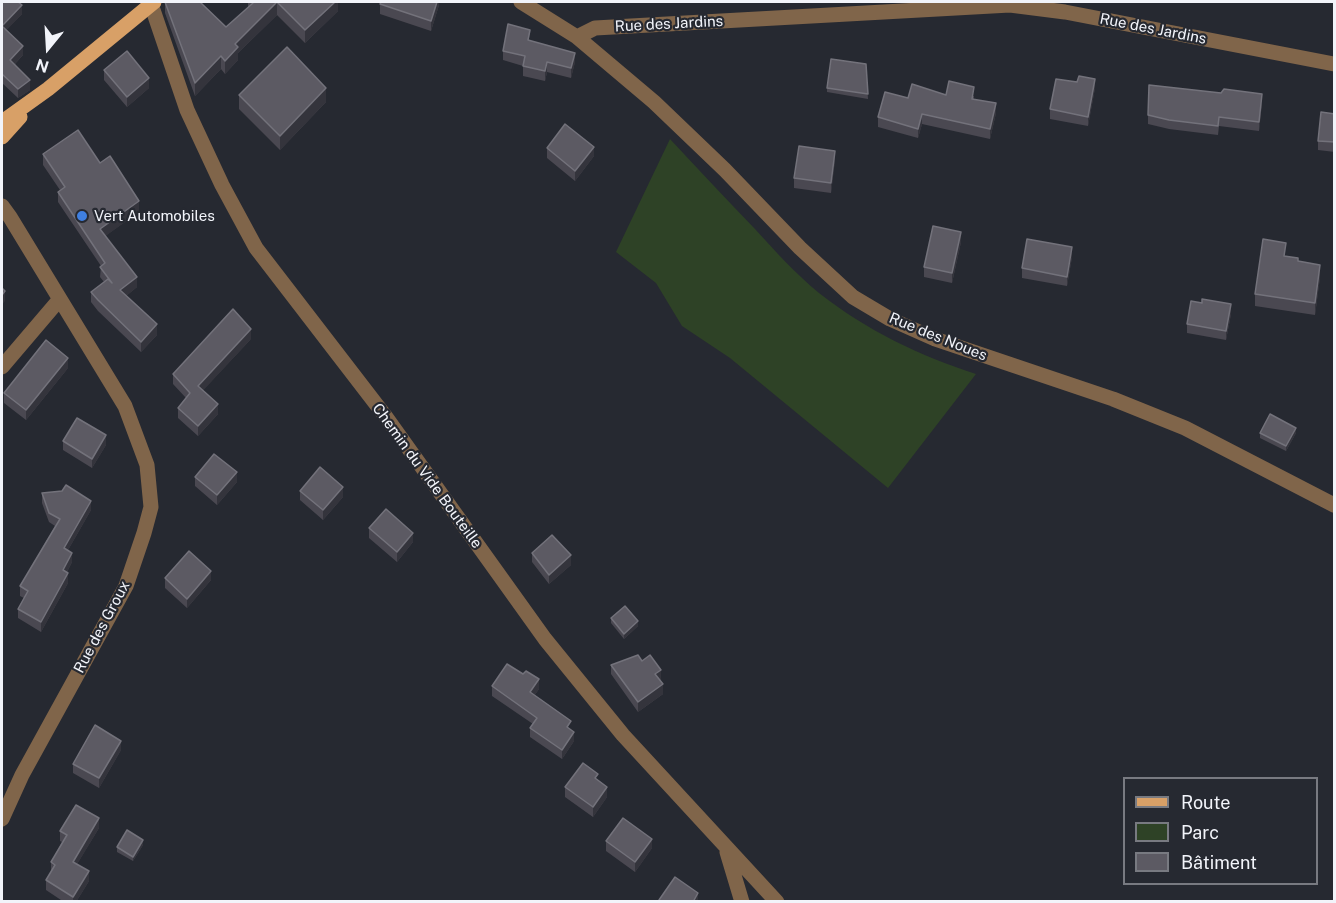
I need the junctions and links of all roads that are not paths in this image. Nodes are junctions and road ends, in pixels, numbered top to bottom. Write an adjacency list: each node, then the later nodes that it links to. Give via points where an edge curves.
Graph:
1 (521, 2): 3 (street, Rue des Noues)
2 (153, 3): 5 (main road); 13 (street, Chemin du Vide Bouteille, via 187,110 256,248 386,417 545,639 623,735)
3 (577, 37): 4 (street, Rue des Jardins, via 595,28 1010,5); 11 (street, Rue des Noues, via 654,102 853,297 935,339 1113,399 1185,428)
4 (1335, 64)
5 (48, 88): 6 (main road); 7 (main road)
6 (2, 122)
7 (2, 137)
8 (2, 206): 9 (street, Rue des Groux)
9 (59, 300): 10 (street); 12 (street, Rue des Groux, via 125,406 147,465 151,507 126,586 22,775)
10 (2, 367)
11 (1335, 505)
12 (2, 819)
13 (725, 846): 14 (street); 15 (street, Chemin du Vide Bouteille)
14 (742, 902)
15 (777, 902)

